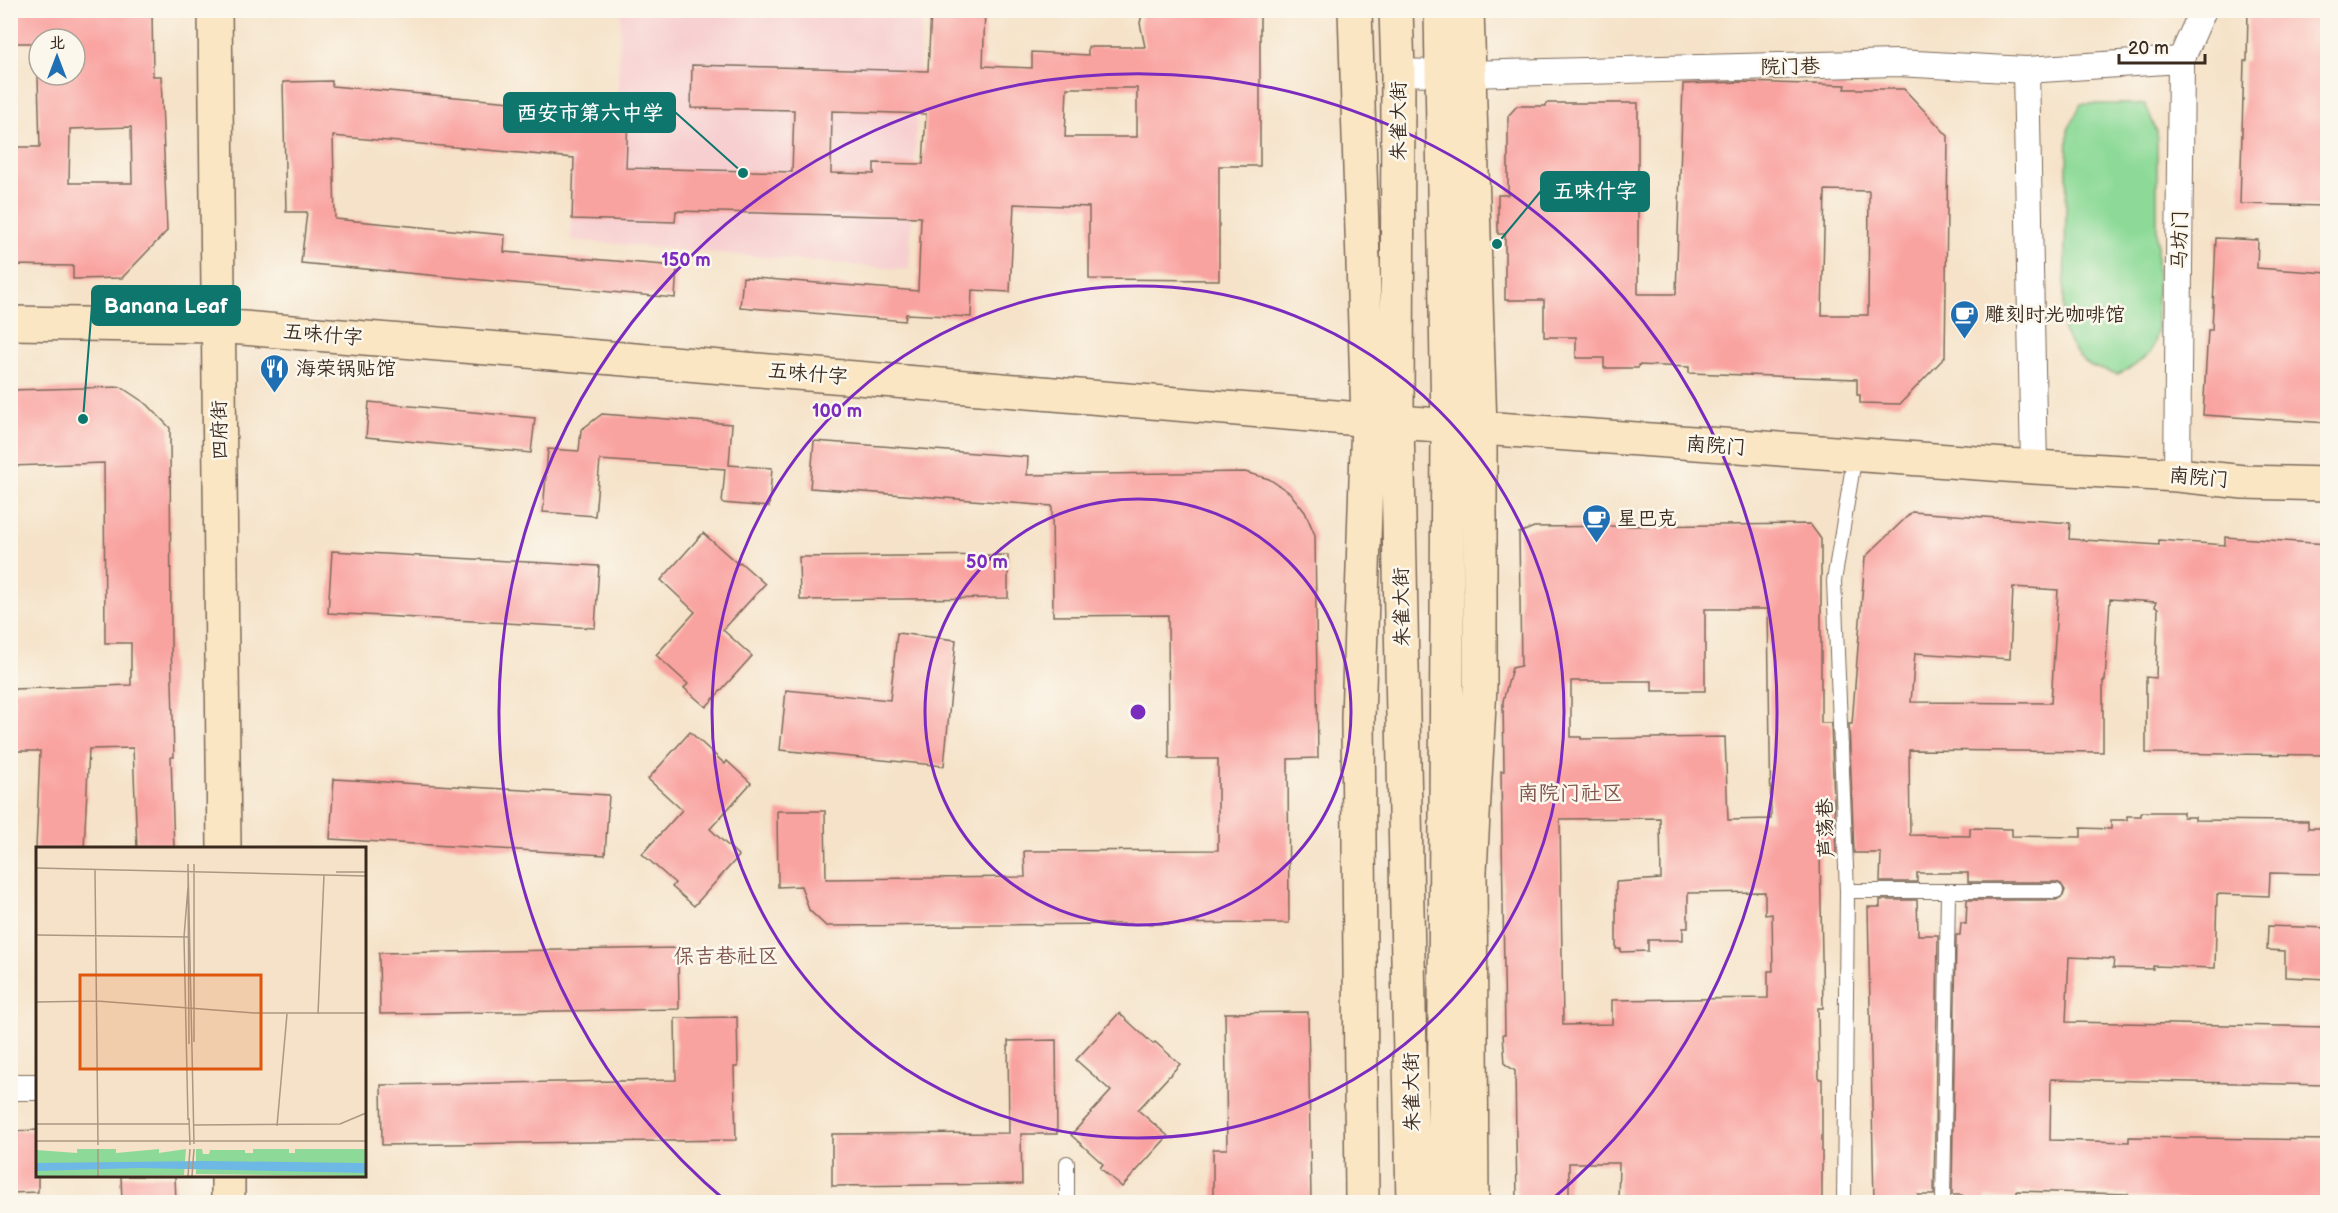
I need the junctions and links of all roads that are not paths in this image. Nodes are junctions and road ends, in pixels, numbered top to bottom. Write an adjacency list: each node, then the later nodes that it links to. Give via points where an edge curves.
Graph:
1 (215, 10): 12 (street, 四府街)
2 (1355, 10): 13 (street)
3 (1396, 10): 9 (street, 朱雀大街)
4 (1441, 10): 10 (street, 朱雀大街)
5 (1467, 10): 10 (street)
6 (2203, 10): 7 (street, 马坊门)
7 (2181, 60): 8 (street, 院门巷); 17 (street, 马坊门)
8 (2026, 69): 10 (street, 院门巷, via 1897,63); 16 (street)
9 (1398, 72): 10 (street, 院门巷); 13 (street, 朱雀大街)
10 (1456, 74): 14 (street, 朱雀大街)
11 (10, 323): 12 (street, 五味什字)
12 (218, 326): 13 (street, 五味什字); 19 (street, 四府街)
13 (1383, 421): 14 (street, 南院门); 29 (street, via 1358,718); 30 (street, 朱雀大街)
14 (1464, 427): 15 (street, 南院门); 31 (street, 朱雀大街); 32 (street, via 1480,686 1470,871)
15 (1855, 454): 16 (street, 南院门); 20 (lane, 芦荡巷, via 1834,581)
16 (2034, 467): 17 (street, 南院门)
17 (2177, 475): 18 (street, 南院门, via 2244,482)
18 (2328, 484)
19 (224, 847)
20 (1847, 891): 22 (lane); 33 (lane, 芦荡巷)
21 (2056, 891): 22 (lane)
22 (1948, 892): 34 (lane)
23 (10, 1087): 24 (street)
24 (36, 1088)
25 (1067, 1163): 28 (lane)
26 (228, 1177): 27 (street)
27 (228, 1203)
28 (1068, 1203)
29 (1362, 1203)
30 (1413, 1203)
31 (1443, 1203)
32 (1472, 1203)
33 (1844, 1203)
34 (1943, 1203)

